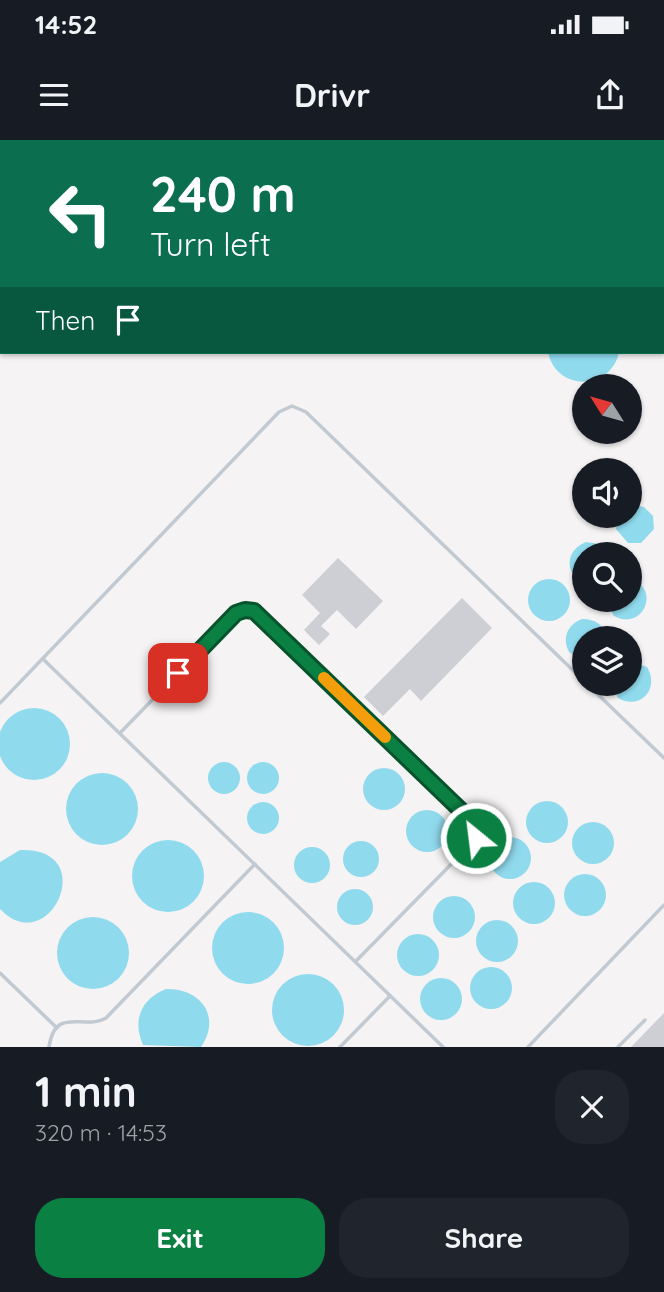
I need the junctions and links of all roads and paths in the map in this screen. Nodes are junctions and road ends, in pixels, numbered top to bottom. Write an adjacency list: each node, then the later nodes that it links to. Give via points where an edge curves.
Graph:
1 (43, 659): 2 (lane, via 279,412 292,406 306,412); 4 (lane); 5 (lane)
2 (572, 669)
3 (600, 696): 6 (lane)
4 (0, 703)
5 (120, 733): 7 (lane); 9 (lane, via 236,613 254,611 268,623 477,830 474,841)
6 (664, 758)
7 (255, 864): 9 (lane); 13 (lane, via 106,1018 71,1020)
8 (664, 905): 17 (lane)
9 (356, 961): 11 (lane)
10 (0, 973): 13 (lane)
11 (390, 996): 15 (lane); 16 (lane)
12 (645, 1020): 18 (lane)
13 (57, 1028): 14 (lane)
14 (49, 1047)
15 (340, 1047)
16 (443, 1047)
17 (527, 1047)
18 (618, 1047)

